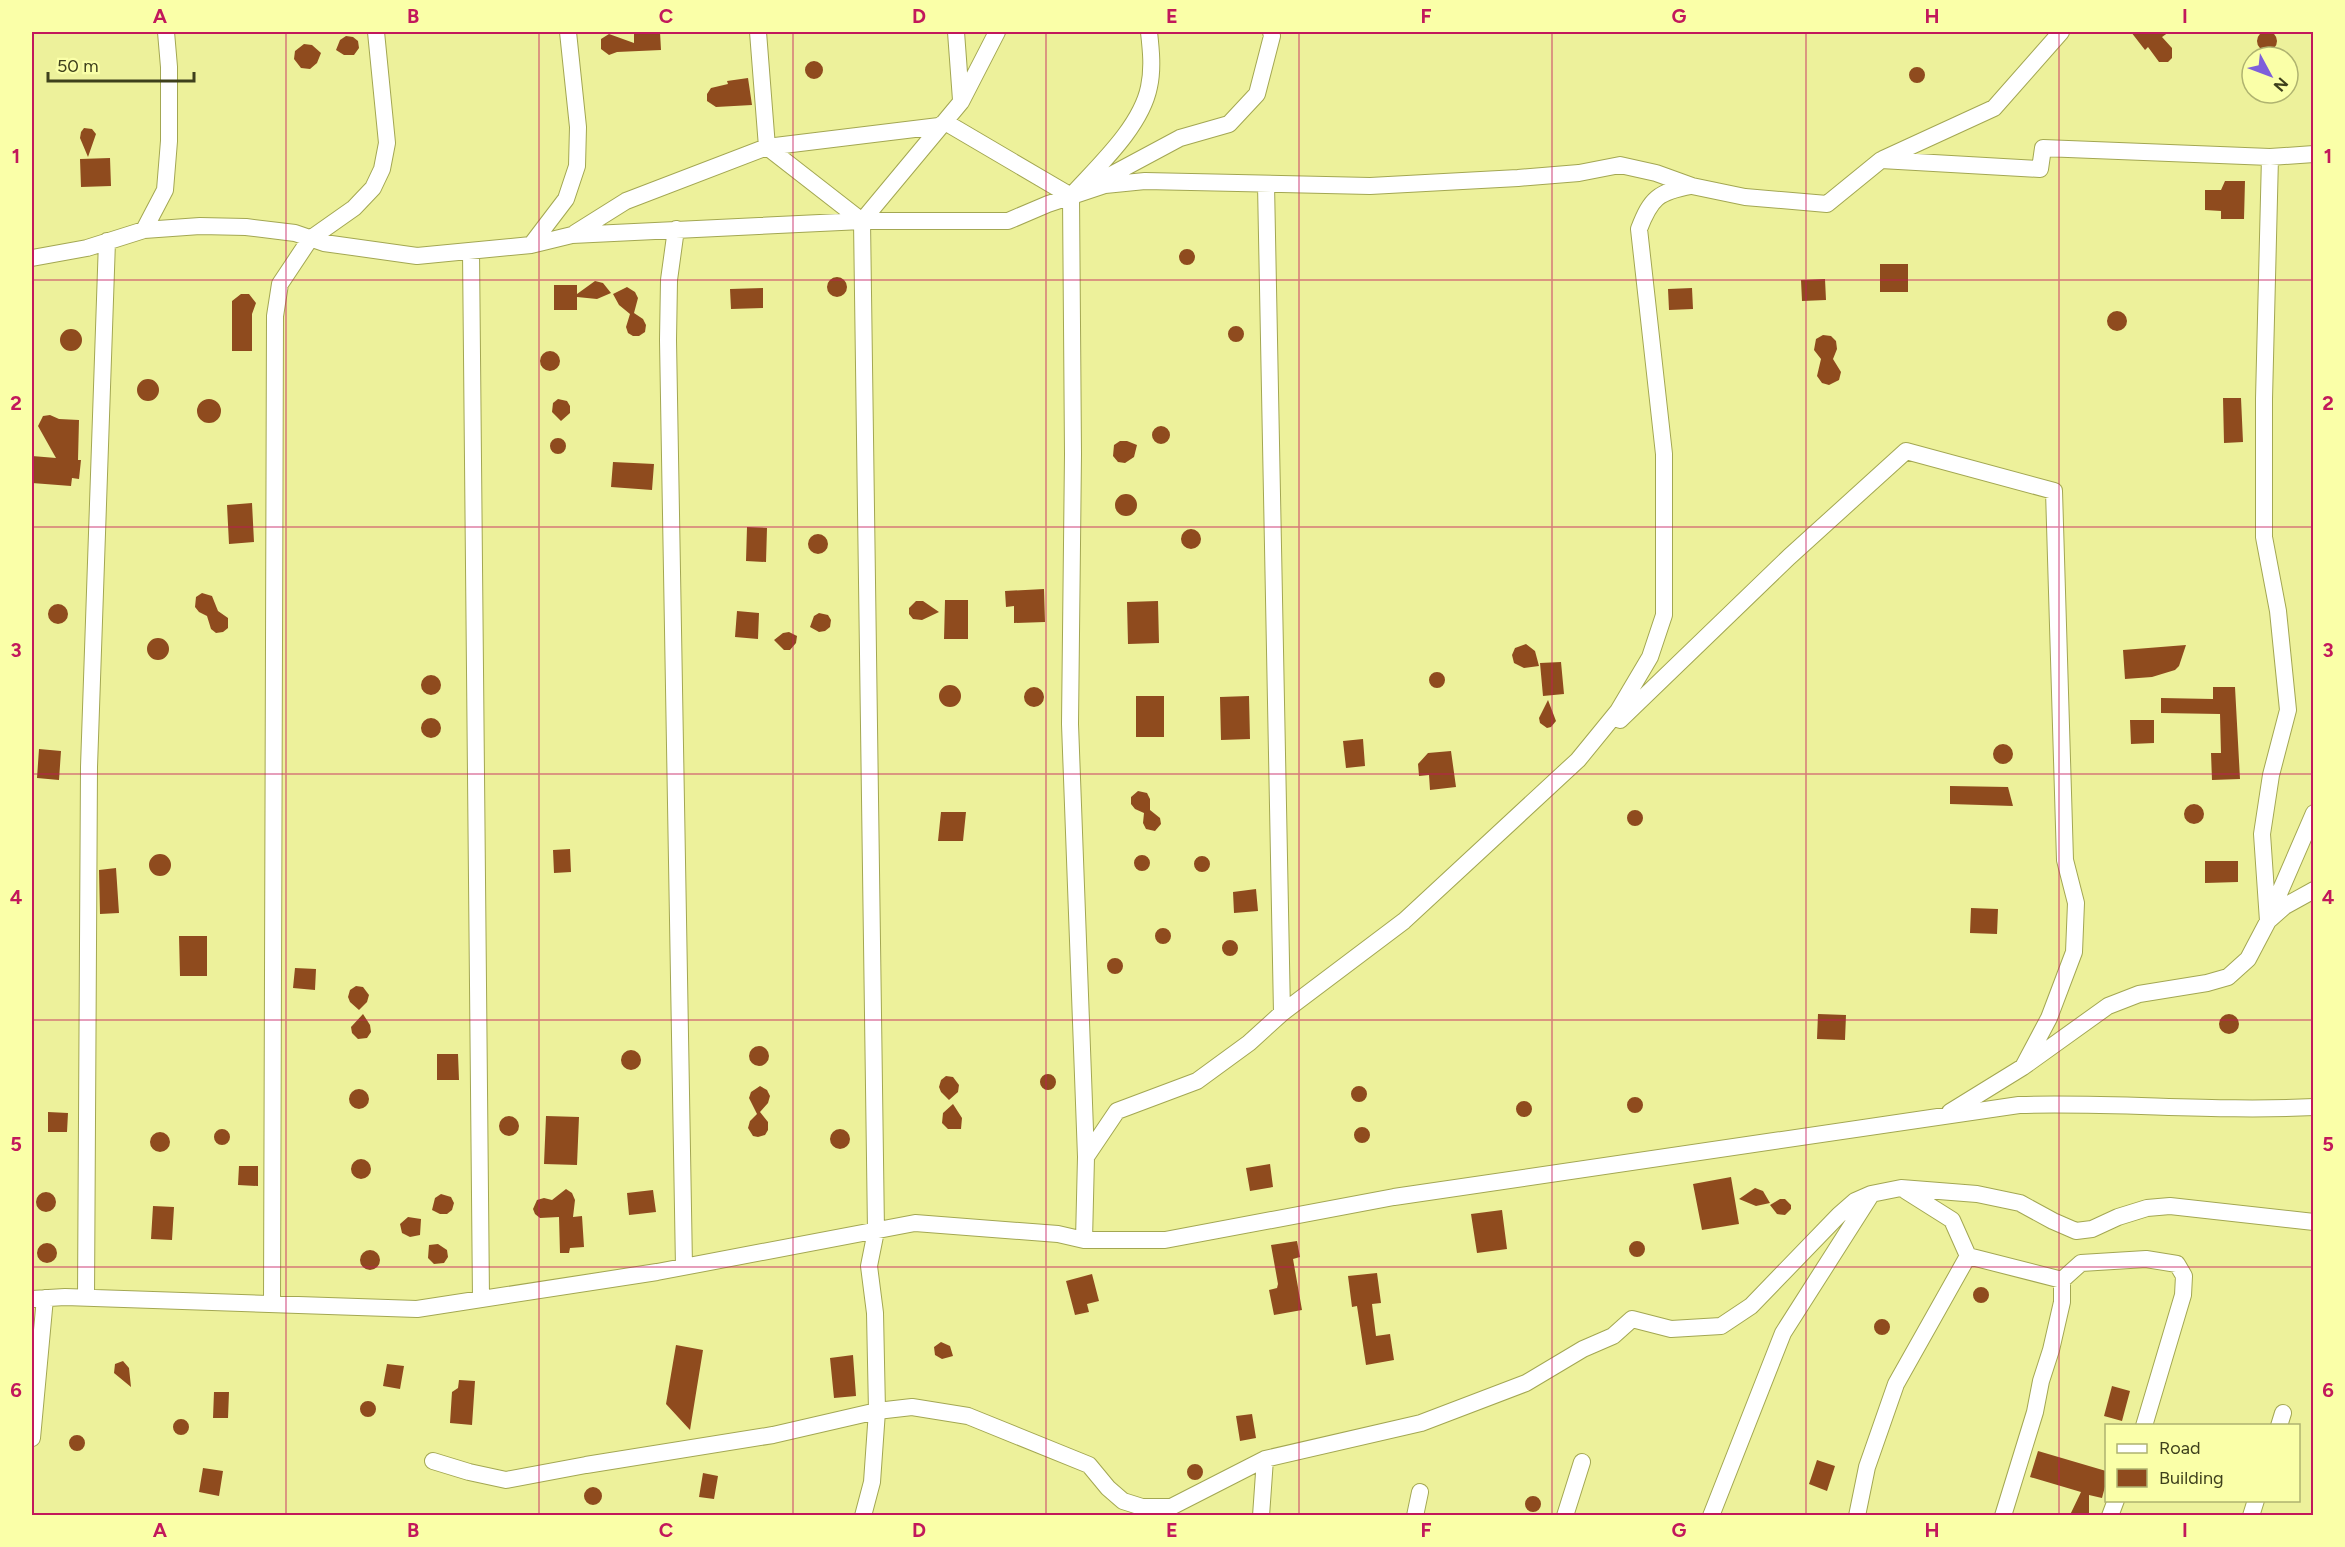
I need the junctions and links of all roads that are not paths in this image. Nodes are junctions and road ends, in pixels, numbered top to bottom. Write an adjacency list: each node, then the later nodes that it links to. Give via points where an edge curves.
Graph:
1 (166, 32): 21 (street, via 169,120 165,190)
2 (376, 32): 23 (street, via 387,143 382,169 373,188 354,208)
3 (568, 32): 25 (street, via 578,127 577,166 566,199)
4 (758, 32): 12 (street)
5 (956, 32): 10 (street)
6 (997, 32): 10 (street)
7 (1149, 32): 18 (street, via 1149,89 1137,117)
8 (1271, 32): 18 (street, via 1257,94 1229,124 1180,138)
9 (2061, 32): 15 (street, via 1994,108)
10 (961, 102): 11 (street, via 953,117)
11 (945, 122): 12 (street, via 939,126); 18 (street); 19 (street)
12 (767, 147): 19 (street); 22 (street, via 626,201)
13 (2313, 154): 14 (street)
14 (2270, 158): 15 (street, via 2043,148 2040,168); 31 (street, via 2264,537 2278,611 2288,710 2271,775 2262,834)
15 (1881, 160): 17 (street, via 1827,204 1745,197)
16 (1266, 184): 17 (street, via 1370,186 1579,173 1620,165); 18 (street, via 1145,182 1105,185); 32 (street)
17 (1692, 186): 28 (street, via 1668,190 1647,208 1639,229 1664,454 1664,615 1650,657 1618,711)
18 (1071, 196): 19 (street, via 1008,221); 36 (street, via 1070,724)
19 (862, 221): 20 (street); 40 (street)
20 (676, 229): 22 (street); 43 (street, via 669,280 668,340)
21 (144, 230): 23 (street, via 246,227 296,233); 24 (street)
22 (572, 235): 25 (street)
23 (310, 239): 26 (street, via 417,256); 48 (street, via 280,284 275,316)
24 (107, 241): 27 (street); 45 (street, via 89,767)
25 (531, 245): 26 (street)
26 (471, 251): 47 (street)
27 (32, 258)
28 (1578, 760): 32 (street, via 1404,921); 33 (street, via 1789,557 1906,451 2054,490 2065,860 2076,903 2074,952 2049,1018)
29 (2313, 813): 31 (street)
30 (2313, 890): 31 (street)
31 (2268, 921): 33 (street, via 2248,959 2228,977 2139,994 2108,1006)
32 (1282, 1012): 36 (street, via 1249,1043 1197,1081 1117,1111)
33 (2023, 1067): 35 (street)
34 (2313, 1107): 35 (street, via 2267,1110 2019,1105)
35 (1941, 1117): 41 (street, via 1394,1197 1165,1240)
36 (1086, 1157): 41 (street)
37 (1901, 1188): 38 (street); 39 (street, via 1977,1194 2020,1203 2076,1231 2092,1229 2147,1208 2169,1206); 42 (street, via 1952,1220)
38 (1871, 1194): 52 (street, via 1839,1215 1751,1306 1721,1326 1671,1329 1632,1319 1613,1336 1526,1383 1421,1423); 60 (street, via 1783,1333)
39 (2313, 1222)
40 (876, 1231): 41 (street, via 915,1223 1058,1234); 43 (street); 49 (street, via 868,1266 875,1313)
41 (1084, 1240)
42 (1968, 1256): 44 (street); 61 (street, via 1896,1384 1867,1467)
43 (684, 1267): 47 (street)
44 (2062, 1280): 50 (street, via 2081,1263 2146,1259 2176,1264 2184,1276 2183,1295); 62 (street, via 2062,1302 2051,1350)
45 (86, 1298): 46 (street); 48 (street)
46 (38, 1299): 51 (street)
47 (481, 1299): 48 (street, via 417,1309)
48 (272, 1304)
49 (877, 1412): 52 (street, via 912,1407 968,1416 1089,1465 1123,1501 1142,1507 1171,1507); 53 (street, via 773,1435 506,1480); 56 (street, via 872,1482)
50 (2144, 1424)
51 (32, 1438)
52 (1264, 1459): 57 (street)
53 (433, 1461)
54 (1582, 1462): 59 (street)
55 (1420, 1492): 58 (street)
56 (864, 1515)
57 (1261, 1515)
58 (1415, 1515)
59 (1565, 1515)
60 (1711, 1515)
61 (1857, 1515)
62 (2003, 1515)

